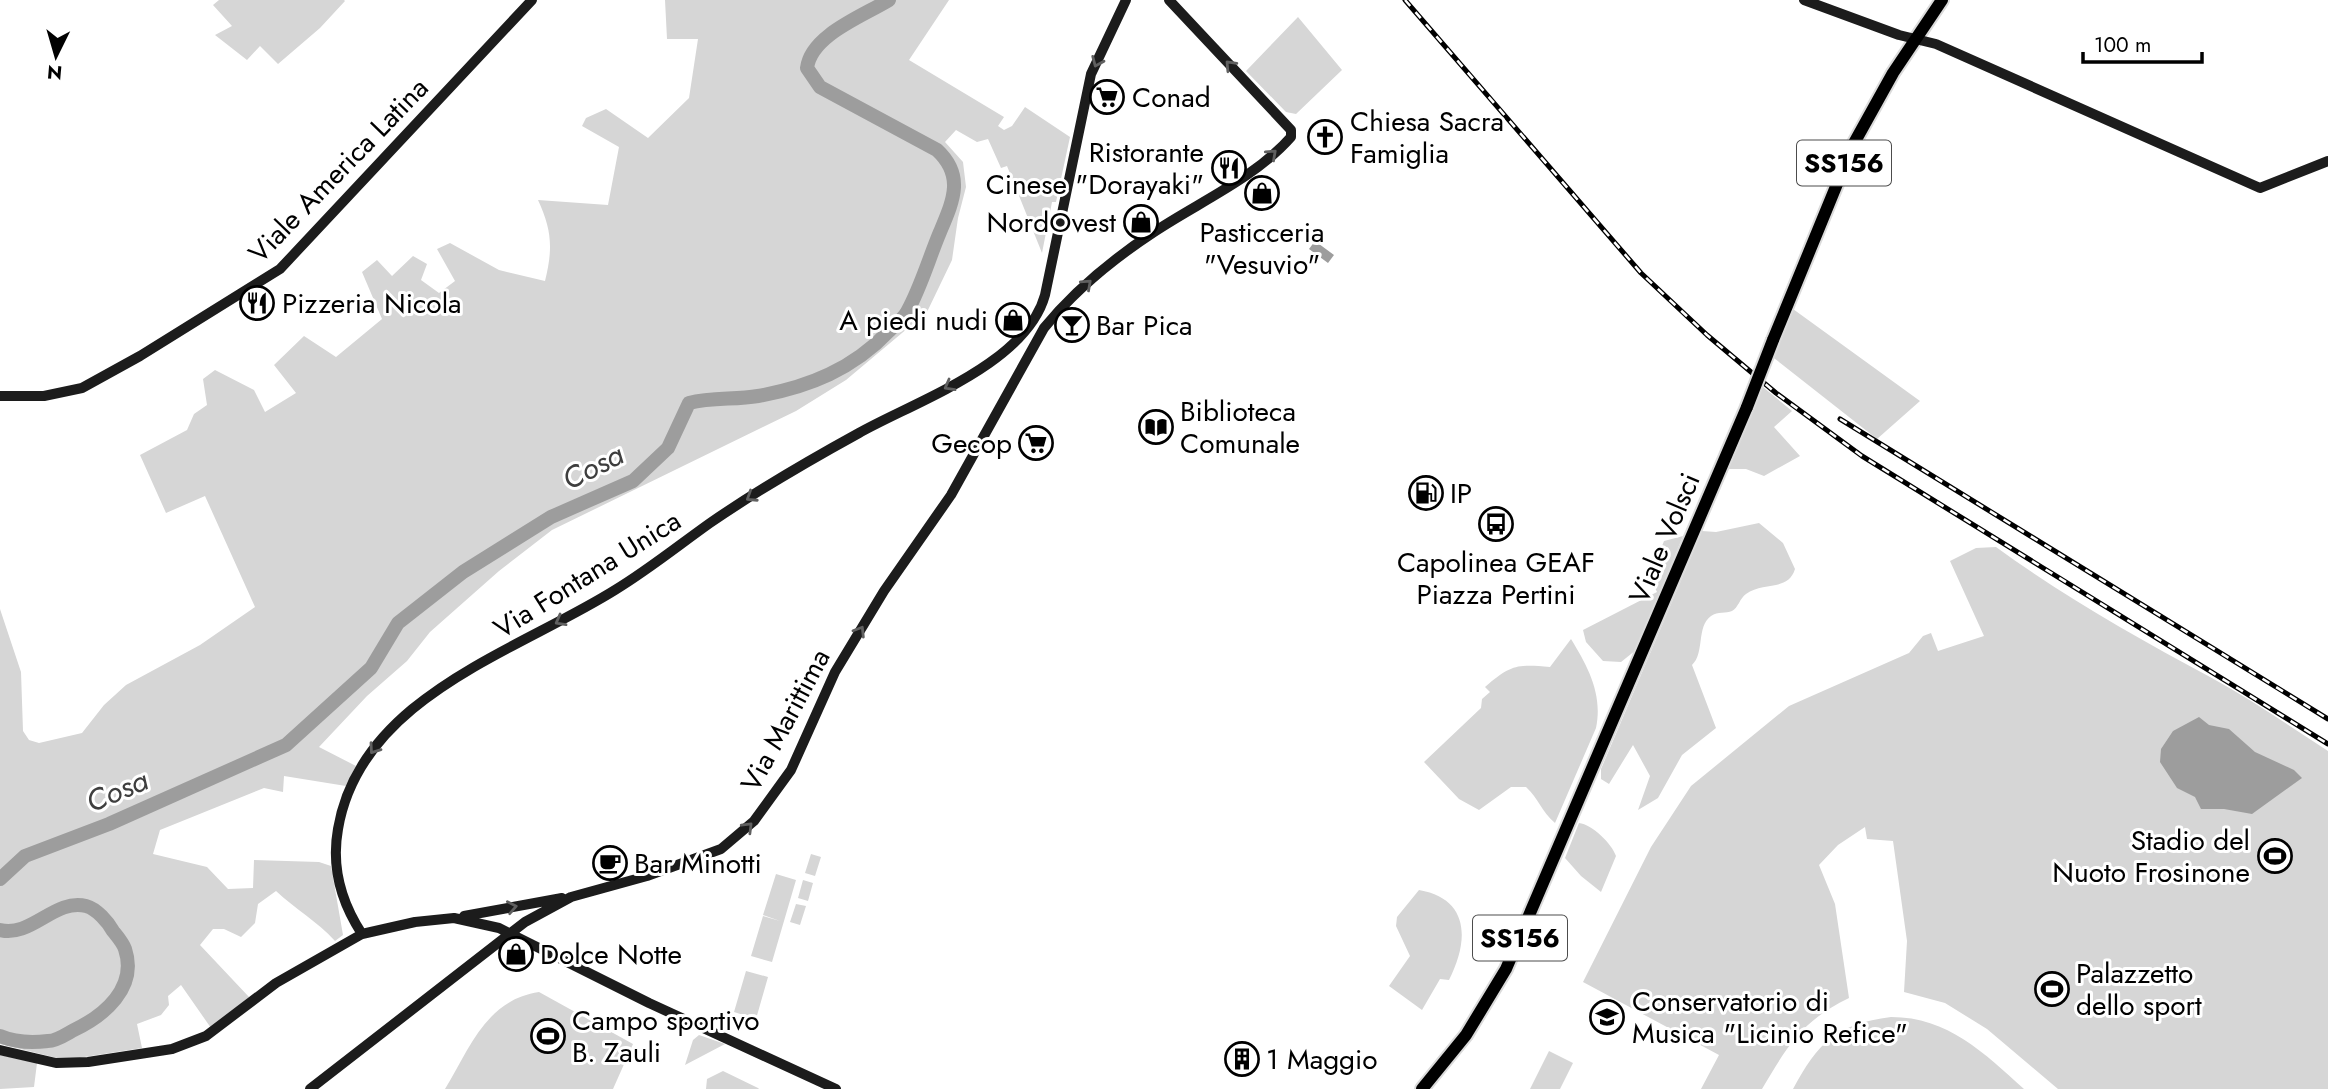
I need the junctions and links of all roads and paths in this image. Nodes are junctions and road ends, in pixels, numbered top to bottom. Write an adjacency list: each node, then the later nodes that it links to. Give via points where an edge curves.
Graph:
1 (532, 0): 12 (main road, Viale America Latina, via 280,269 90,384 44,396)
2 (1126, 0): 8 (main road, Via Fontana Unica, one-way to 8, via 1091,74)
3 (1169, 0): 9 (main road, Via Marittima, one-way to 3, via 1121,255 1263,163 1292,134)
4 (1804, 0): 6 (main road)
5 (1942, 0): 6 (main road, Viale Volsci / SS156)
6 (1916, 40): 7 (main road, via 1936,44 2260,188); 20 (main road, Viale Volsci / SS156, bridge, via 1853,145 1747,407 1506,969 1466,1035)
7 (2328, 162)
8 (1045, 294): 9 (main road, via 1052,304); 10 (main road, Via Fontana Unica, via 1036,318)
9 (1065, 304): 11 (main road, Via Marittima)
10 (1003, 352): 11 (main road, via 1018,357); 16 (main road, Via Fontana Unica, one-way to 16, via 955,383 785,474 615,590 452,682 397,721 351,785 335,845 339,886)
11 (1021, 366): 13 (main road, Via Marittima, one-way to 11, via 721,849 754,821 791,770 835,672 951,495)
12 (0, 396)
13 (570, 897): 14 (main road, one-way to 13); 15 (main road, Via Marittima)
14 (454, 918): 15 (main road); 16 (main road)
15 (509, 933): 18 (main road, Via Marittima); 19 (main road)
16 (362, 934): 17 (main road, via 276,983 206,1036 172,1049 56,1063)
17 (0, 1050)
18 (310, 1089)
19 (836, 1089)
20 (1422, 1089)

